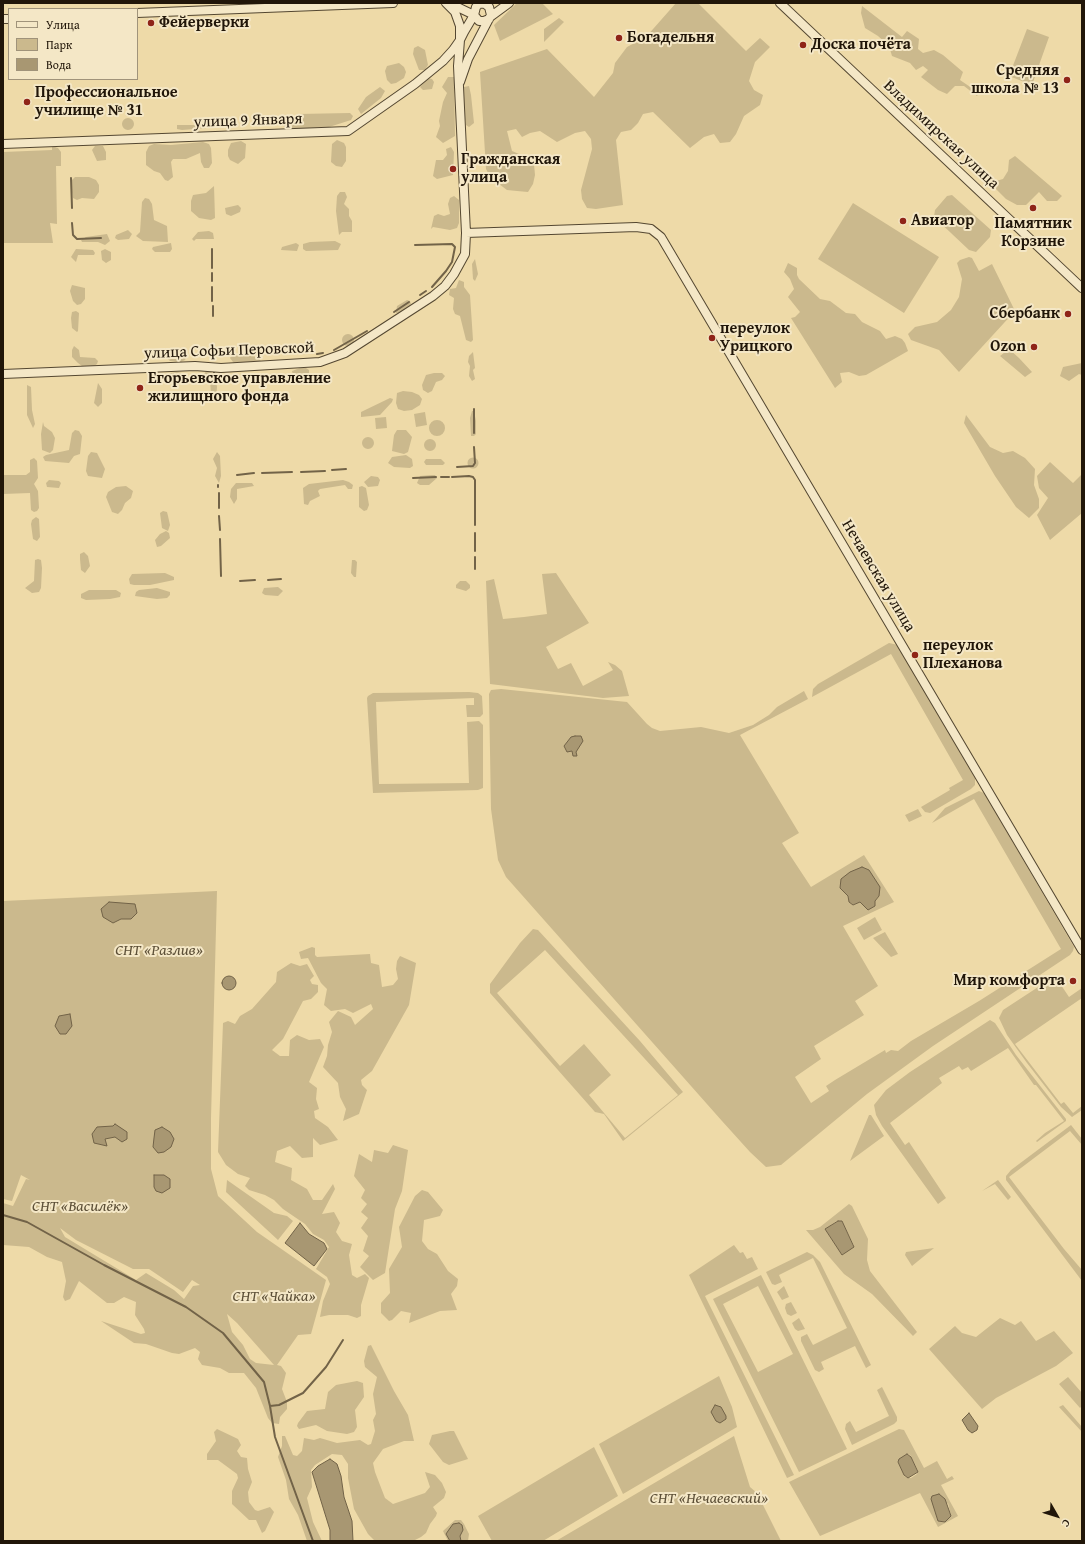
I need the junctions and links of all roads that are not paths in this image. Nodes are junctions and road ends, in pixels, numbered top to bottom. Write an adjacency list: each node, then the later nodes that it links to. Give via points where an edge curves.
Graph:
1 (393, 3): 6 (street)
2 (447, 3): 7 (street); 9 (street, via 458,18)
3 (483, 3): 7 (street, via 476,7); 8 (street, via 491,9)
4 (509, 3): 8 (street)
5 (780, 3): 13 (street, Владимирская улица)
6 (138, 13)
7 (474, 15): 8 (street, via 479,20); 9 (street, улица 9 Января)
8 (489, 18): 10 (street, via 468,59)
9 (460, 40): 10 (street); 11 (street, улица 9 Января, via 433,70 348,131)
10 (459, 85): 12 (street)
11 (3, 144)
12 (466, 233): 14 (street, улица Софьи Перовской, via 465,254 445,286 345,353 320,362 221,368 195,366); 15 (street, Нечаевская улица, via 636,227 651,229 661,237)
13 (1082, 288)
14 (3, 374)
15 (1082, 950)

